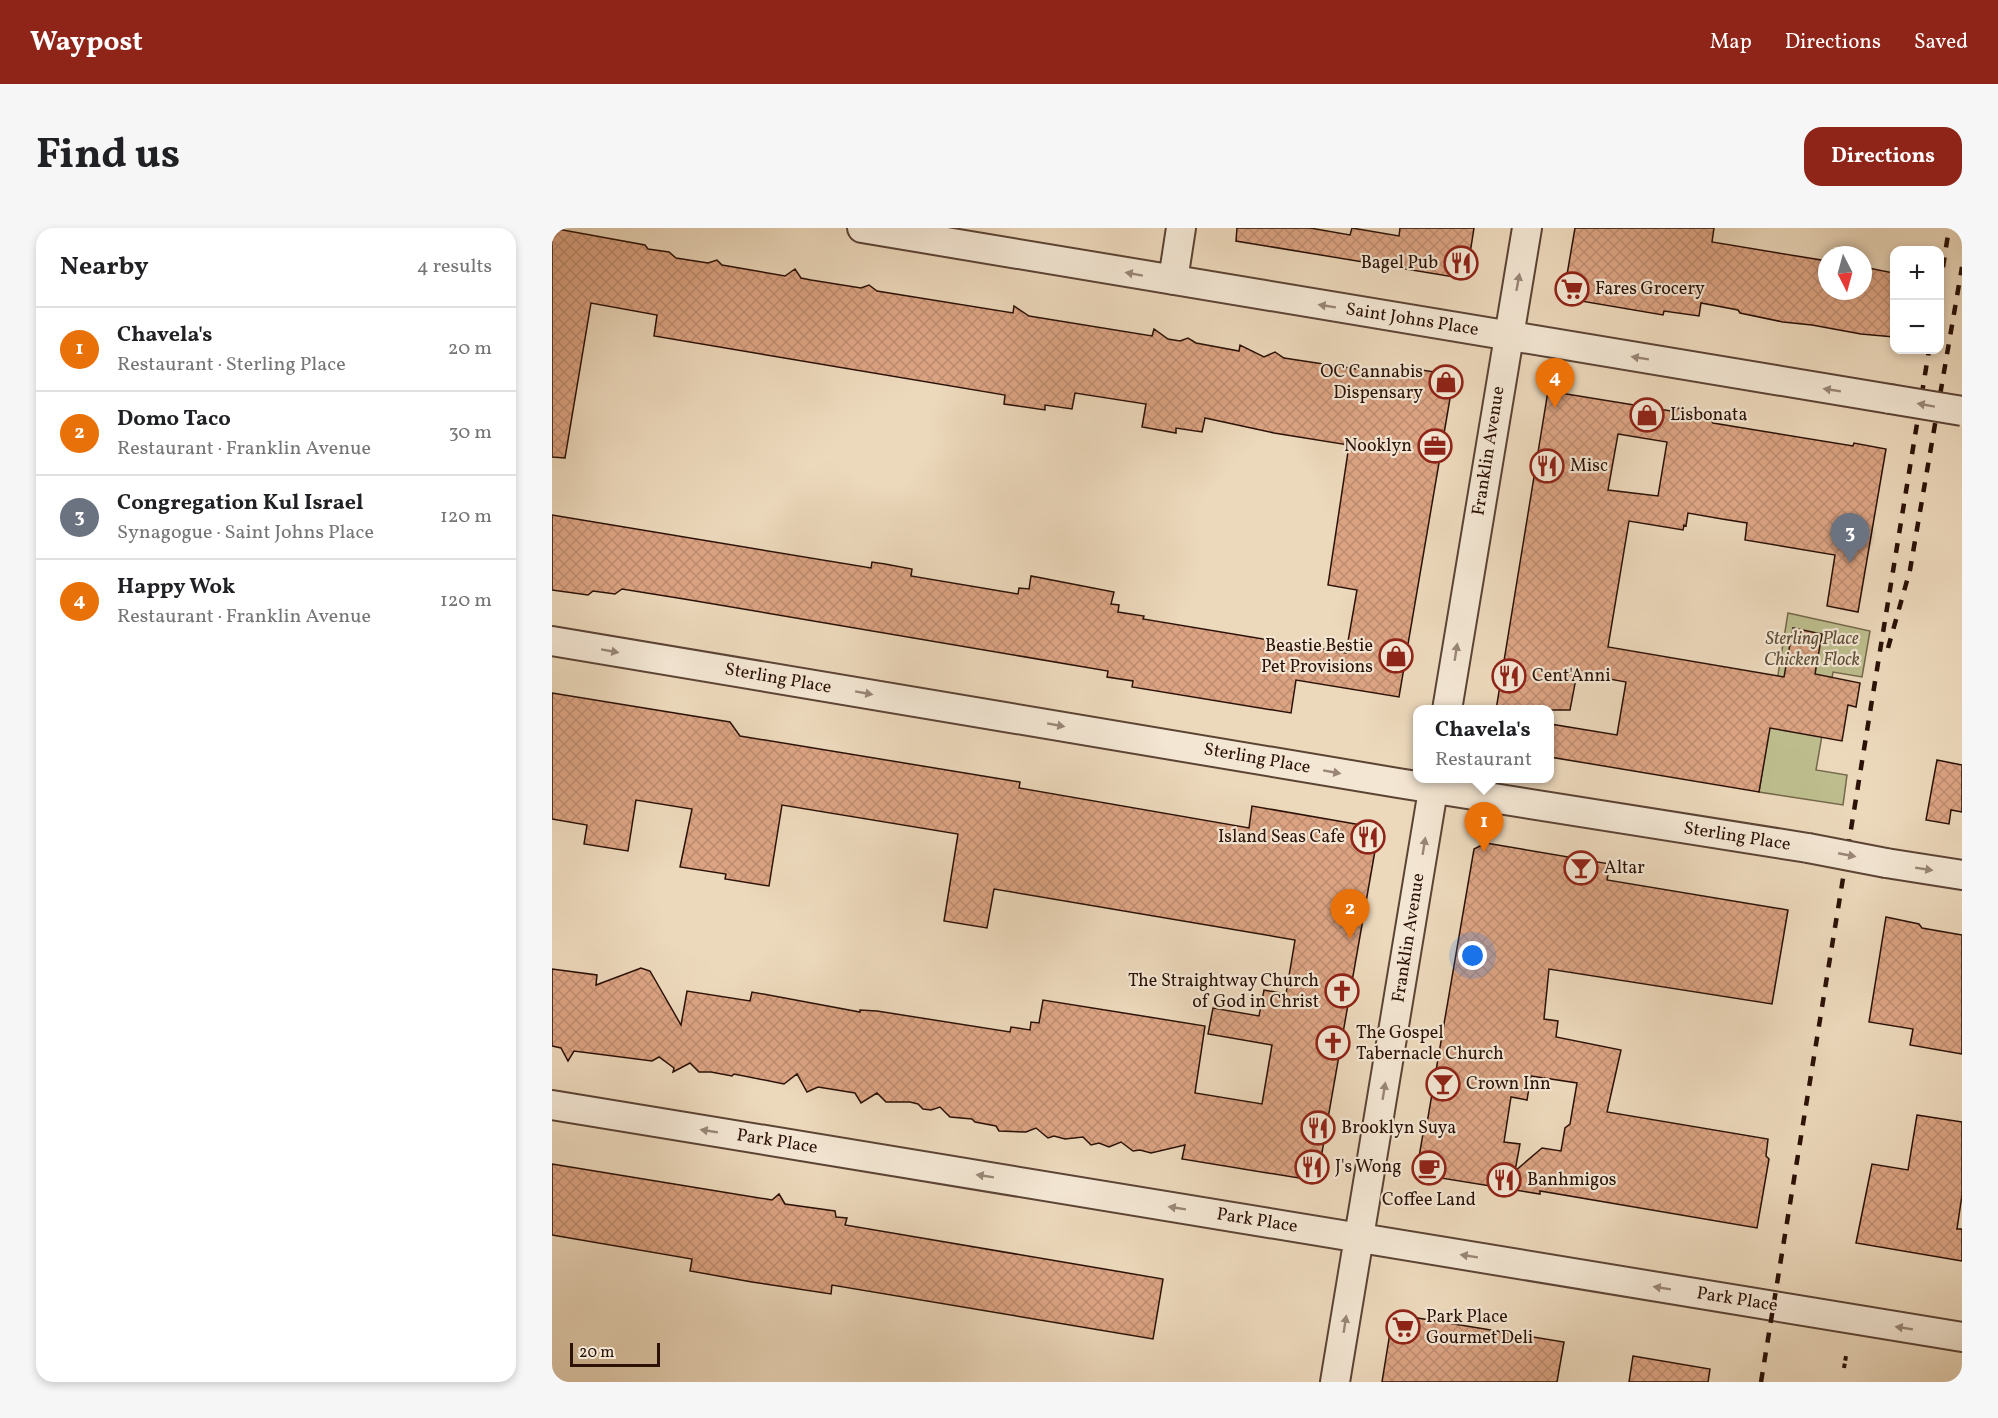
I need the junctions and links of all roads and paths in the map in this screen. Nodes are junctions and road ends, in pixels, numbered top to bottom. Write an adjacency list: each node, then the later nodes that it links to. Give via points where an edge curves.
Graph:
1 (862, 228): 4 (street, Saint Johns Place, one-way to 1)
2 (1181, 228): 4 (street)
3 (1527, 228): 5 (street, Franklin Avenue, one-way to 3)
4 (1173, 280): 5 (street, Saint Johns Place, one-way to 4)
5 (1509, 336): 6 (street, Saint Johns Place, one-way to 5, bridge); 8 (street, Franklin Avenue, one-way to 5)
6 (1962, 411)
7 (552, 641): 9 (street, Sterling Place, one-way to 9)
8 (1448, 705)
9 (1413, 779)
10 (1435, 783): 11 (street, Sterling Place, one-way to 11, bridge); 13 (street, Franklin Avenue, one-way to 10)
11 (1962, 875)
12 (552, 1105): 13 (street, Park Place, one-way to 12)
13 (1359, 1238): 14 (street, Park Place, one-way to 13); 17 (street, Franklin Avenue, one-way to 13)
14 (1962, 1337)
15 (1846, 1356): 16 (path)
16 (1844, 1368)
17 (1335, 1382)

